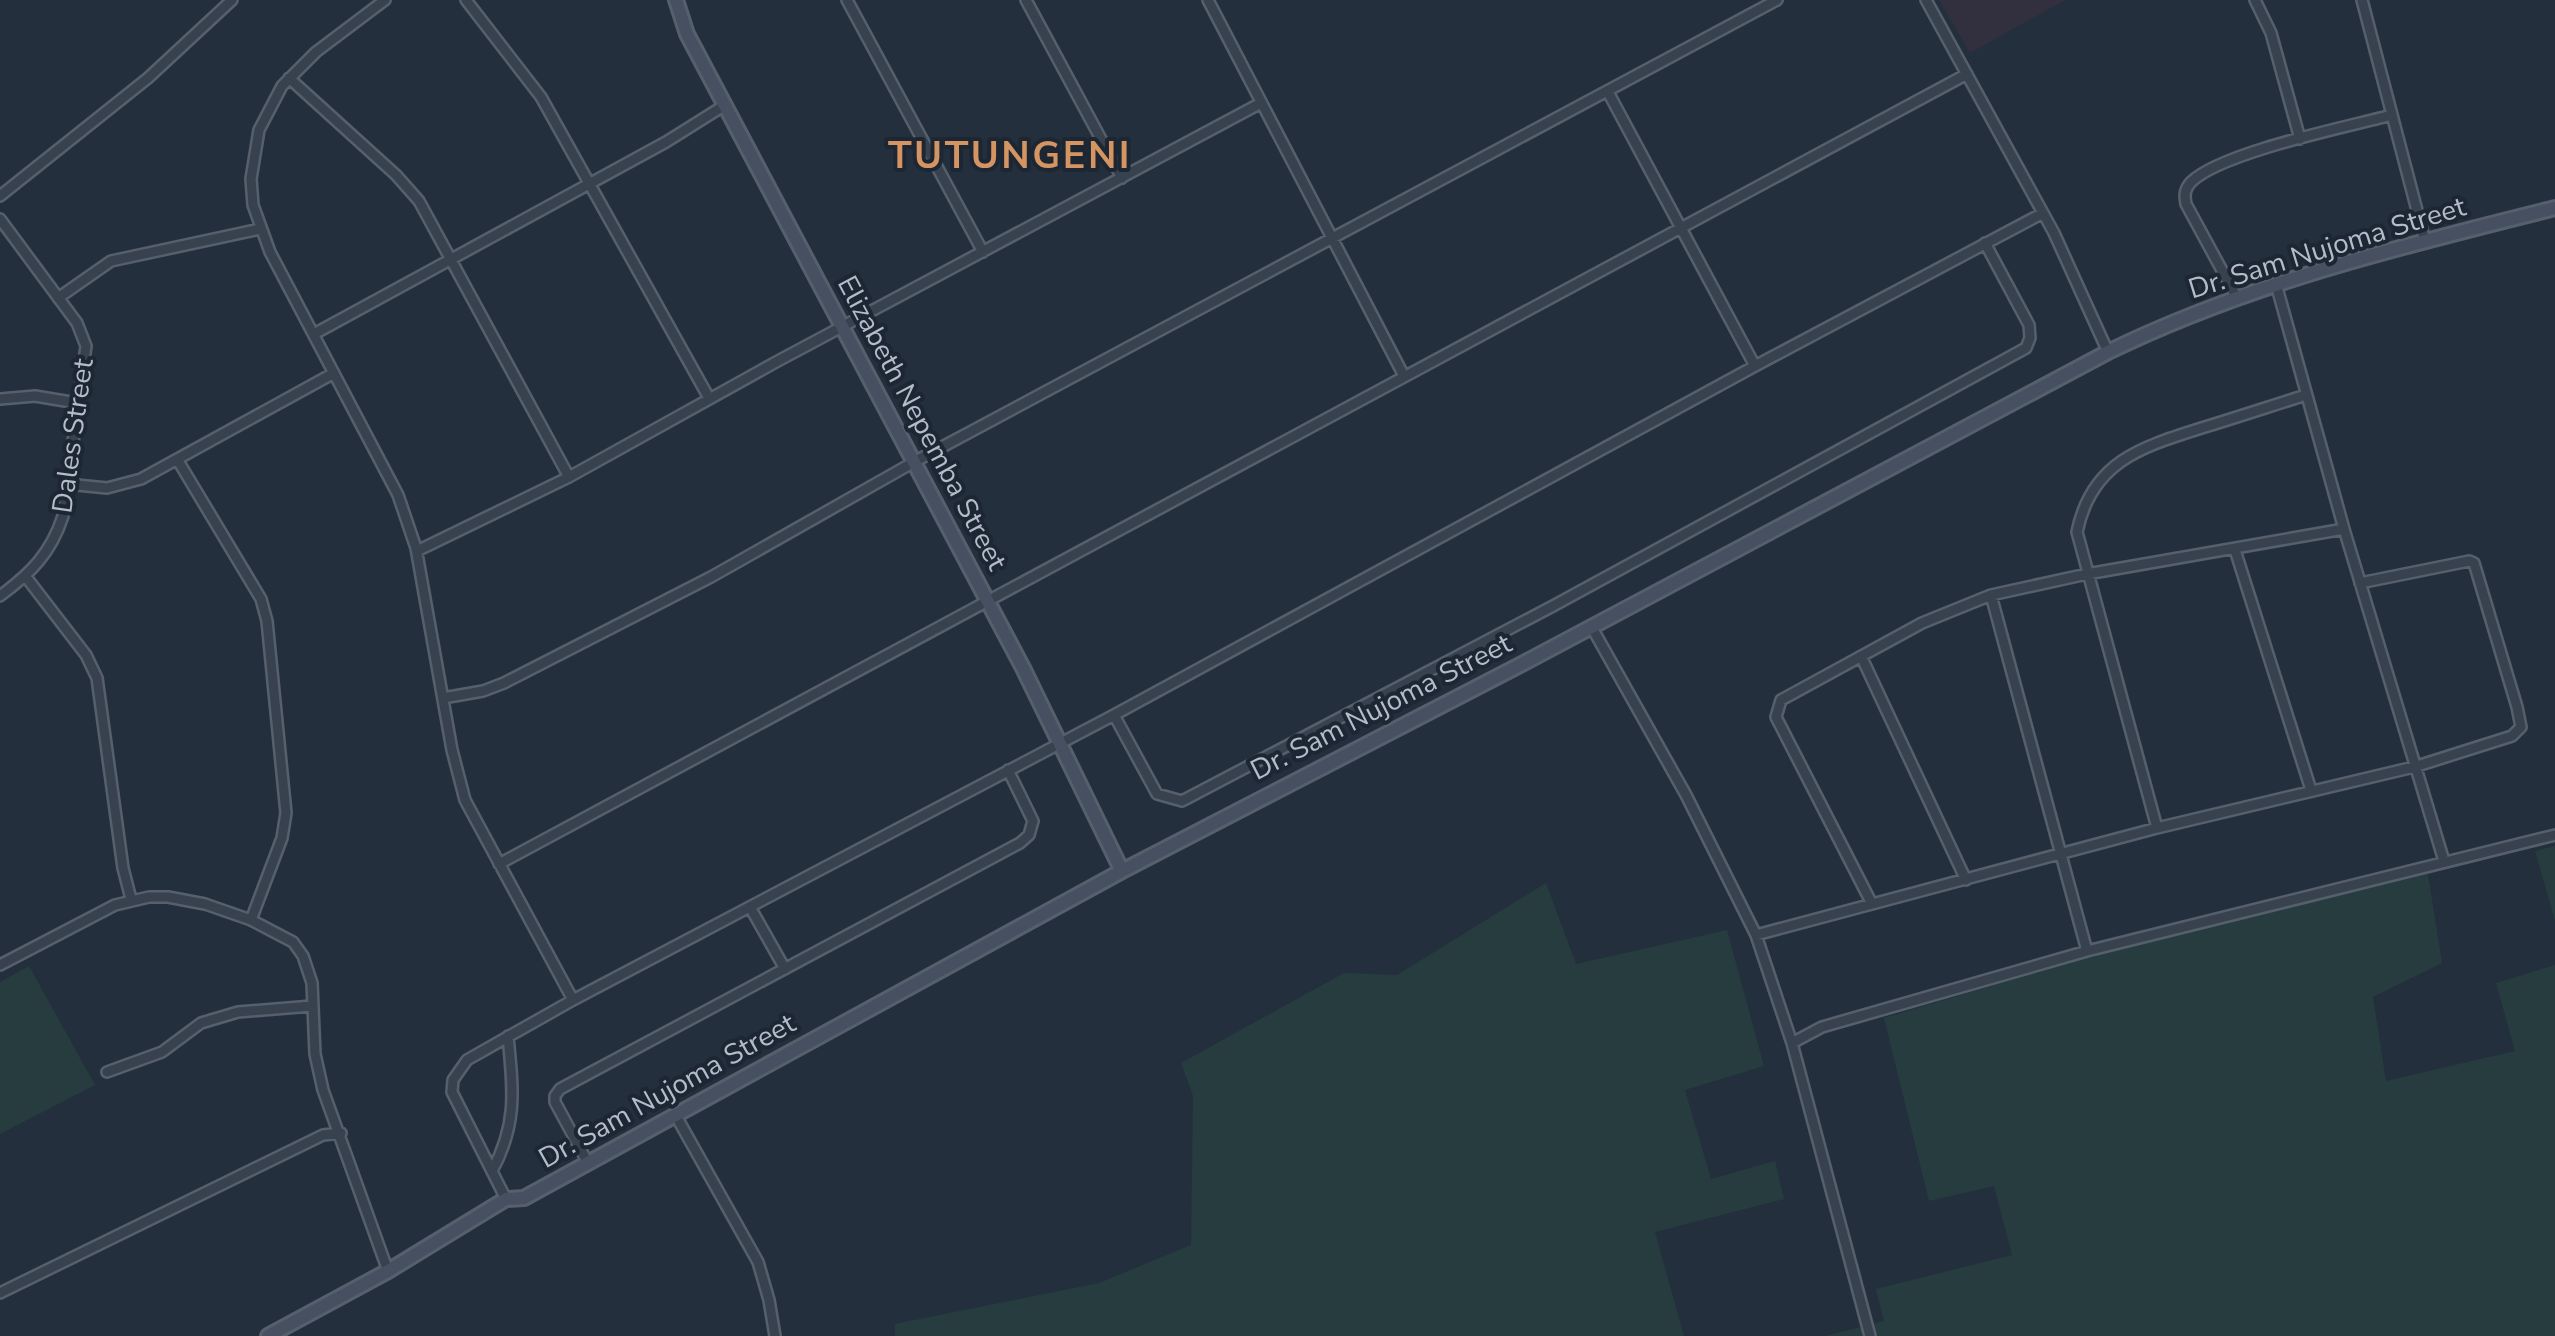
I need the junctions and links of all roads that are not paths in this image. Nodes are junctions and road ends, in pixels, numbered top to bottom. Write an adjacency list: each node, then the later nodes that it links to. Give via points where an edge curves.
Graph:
1 (232, 0): 23 (street, via 148,78)
2 (384, 0): 15 (street)
3 (466, 0): 22 (street, via 542,97)
4 (847, 0): 32 (street)
5 (1026, 0): 21 (street)
6 (1208, 0): 17 (street)
7 (1746, 0): 13 (street)
8 (1777, 0): 13 (street)
9 (1926, 0): 14 (street)
10 (2255, 0): 20 (street, via 2271,33)
11 (2362, 0): 19 (street)
12 (674, 3): 18 (street, Elizabeth Nepemba Street)
13 (1753, 13): 16 (street)
14 (1966, 74): 25 (street); 27 (street)
15 (289, 78): 28 (street, via 268,108 253,156); 33 (street, via 420,201)
16 (1608, 92): 27 (street); 29 (street)
17 (1261, 104): 21 (street); 29 (street)
18 (724, 105): 22 (street); 37 (street, Elizabeth Nepemba Street)
19 (2392, 115): 20 (street); 30 (street)
20 (2300, 139): 36 (street, via 2221,165 2184,194)
21 (1122, 178): 32 (street)
22 (590, 184): 33 (street); 44 (street)
23 (0, 196)
24 (2555, 208): 30 (street, Dr. Sam Nujoma Street)
25 (2043, 214): 31 (street); 39 (street)
26 (0, 219): 35 (street, Dales Street)
27 (1680, 228): 40 (street); 42 (street)
28 (260, 229): 35 (street, via 112,261); 38 (street)
29 (1332, 240): 42 (street); 48 (street)
30 (2425, 241): 34 (street, Dr. Sam Nujoma Street)
31 (1985, 243): 40 (street); 63 (street, via 2029,326 2026,348 1553,606 1182,801 1157,794)
32 (983, 252): 37 (street)
33 (451, 259): 38 (street); 49 (street)
34 (2276, 284): 36 (street, Dr. Sam Nujoma Street); 43 (street)
35 (58, 298): 46 (street, Dales Street, via 86,346)
36 (2237, 298): 39 (street, Dr. Sam Nujoma Street)
37 (842, 327): 44 (street); 48 (street, Elizabeth Nepemba Street)
38 (314, 334): 41 (street)
39 (2108, 352): 60 (street, Dr. Sam Nujoma Street)
40 (1755, 366): 63 (street)
41 (334, 373): 47 (street); 53 (street, via 398,495)
42 (1404, 376): 59 (street)
43 (2306, 394): 51 (street); 54 (street, via 2155,444 2110,469 2082,509 2076,532)
44 (709, 398): 49 (street)
45 (0, 399): 46 (street, via 22,395)
46 (77, 403): 50 (street, Dales Street)
47 (177, 459): 50 (street, via 124,486); 78 (street, via 253,583 267,620 286,813)
48 (914, 462): 59 (street, Elizabeth Nepemba Street); 62 (street, via 712,577 504,683)
49 (569, 476): 53 (street)
50 (67, 484): 55 (street, Dales Street, via 58,532)
51 (2344, 528): 52 (street); 56 (street)
52 (2235, 550): 54 (street); 67 (street)
53 (417, 551): 62 (street)
54 (2088, 574): 57 (street); 68 (street)
55 (26, 577): 58 (street, Dales Street); 75 (street, via 97,678)
56 (2360, 582): 65 (street); 65 (street, via 2469,562 2478,568 2521,727 2512,736)
57 (1991, 594): 61 (street); 70 (street)
58 (0, 596)
59 (987, 600): 64 (street, Elizabeth Nepemba Street); 72 (street)
60 (1592, 626): 73 (street, Dr. Sam Nujoma Street); 79 (street)
61 (1861, 656): 74 (street); 76 (street, via 1782,700 1776,717)
62 (443, 698): 72 (street, via 462,789)
63 (1114, 715): 64 (street)
64 (1060, 743): 66 (street); 73 (street, Elizabeth Nepemba Street)
65 (2414, 767): 67 (street); 71 (street)
66 (1008, 770): 77 (street); 82 (street, via 1031,812 1029,835)
67 (2311, 790): 68 (street)
68 (2157, 828): 70 (street)
69 (2555, 835): 71 (street)
70 (2062, 856): 74 (street); 80 (street)
71 (2444, 861): 80 (street)
72 (499, 864): 83 (street)
73 (1122, 871): 88 (street, Dr. Sam Nujoma Street)
74 (1966, 880): 76 (street)
75 (131, 899): 78 (street, via 168,896); 81 (street)
76 (1872, 904): 79 (street)
77 (750, 907): 82 (street); 83 (street)
78 (251, 920): 84 (street, via 293,942 303,956)
79 (1756, 934): 86 (street)
80 (2087, 951): 86 (street, via 1822,1027)
81 (0, 965)
82 (785, 969): 90 (street, via 560,1089 555,1102)
83 (573, 1000): 85 (street)
84 (312, 1006): 87 (street, via 238,1012 201,1023 162,1052); 89 (street, via 318,1071)
85 (508, 1036): 91 (street, via 513,1110); 91 (street, via 467,1060 453,1080 456,1104)
86 (1792, 1043): 97 (street)
87 (107, 1072)
88 (676, 1116): 90 (street, Dr. Sam Nujoma Street); 96 (street, via 758,1262)
89 (340, 1133): 93 (street); 94 (street, via 323,1135)
90 (588, 1164): 92 (street, Dr. Sam Nujoma Street, via 524,1198)
91 (492, 1171): 92 (street)
92 (506, 1199): 93 (street, Dr. Sam Nujoma Street)
93 (388, 1271): 95 (street, Dr. Sam Nujoma Street)
94 (0, 1293)
95 (268, 1336)
96 (775, 1336)
97 (1870, 1336)

